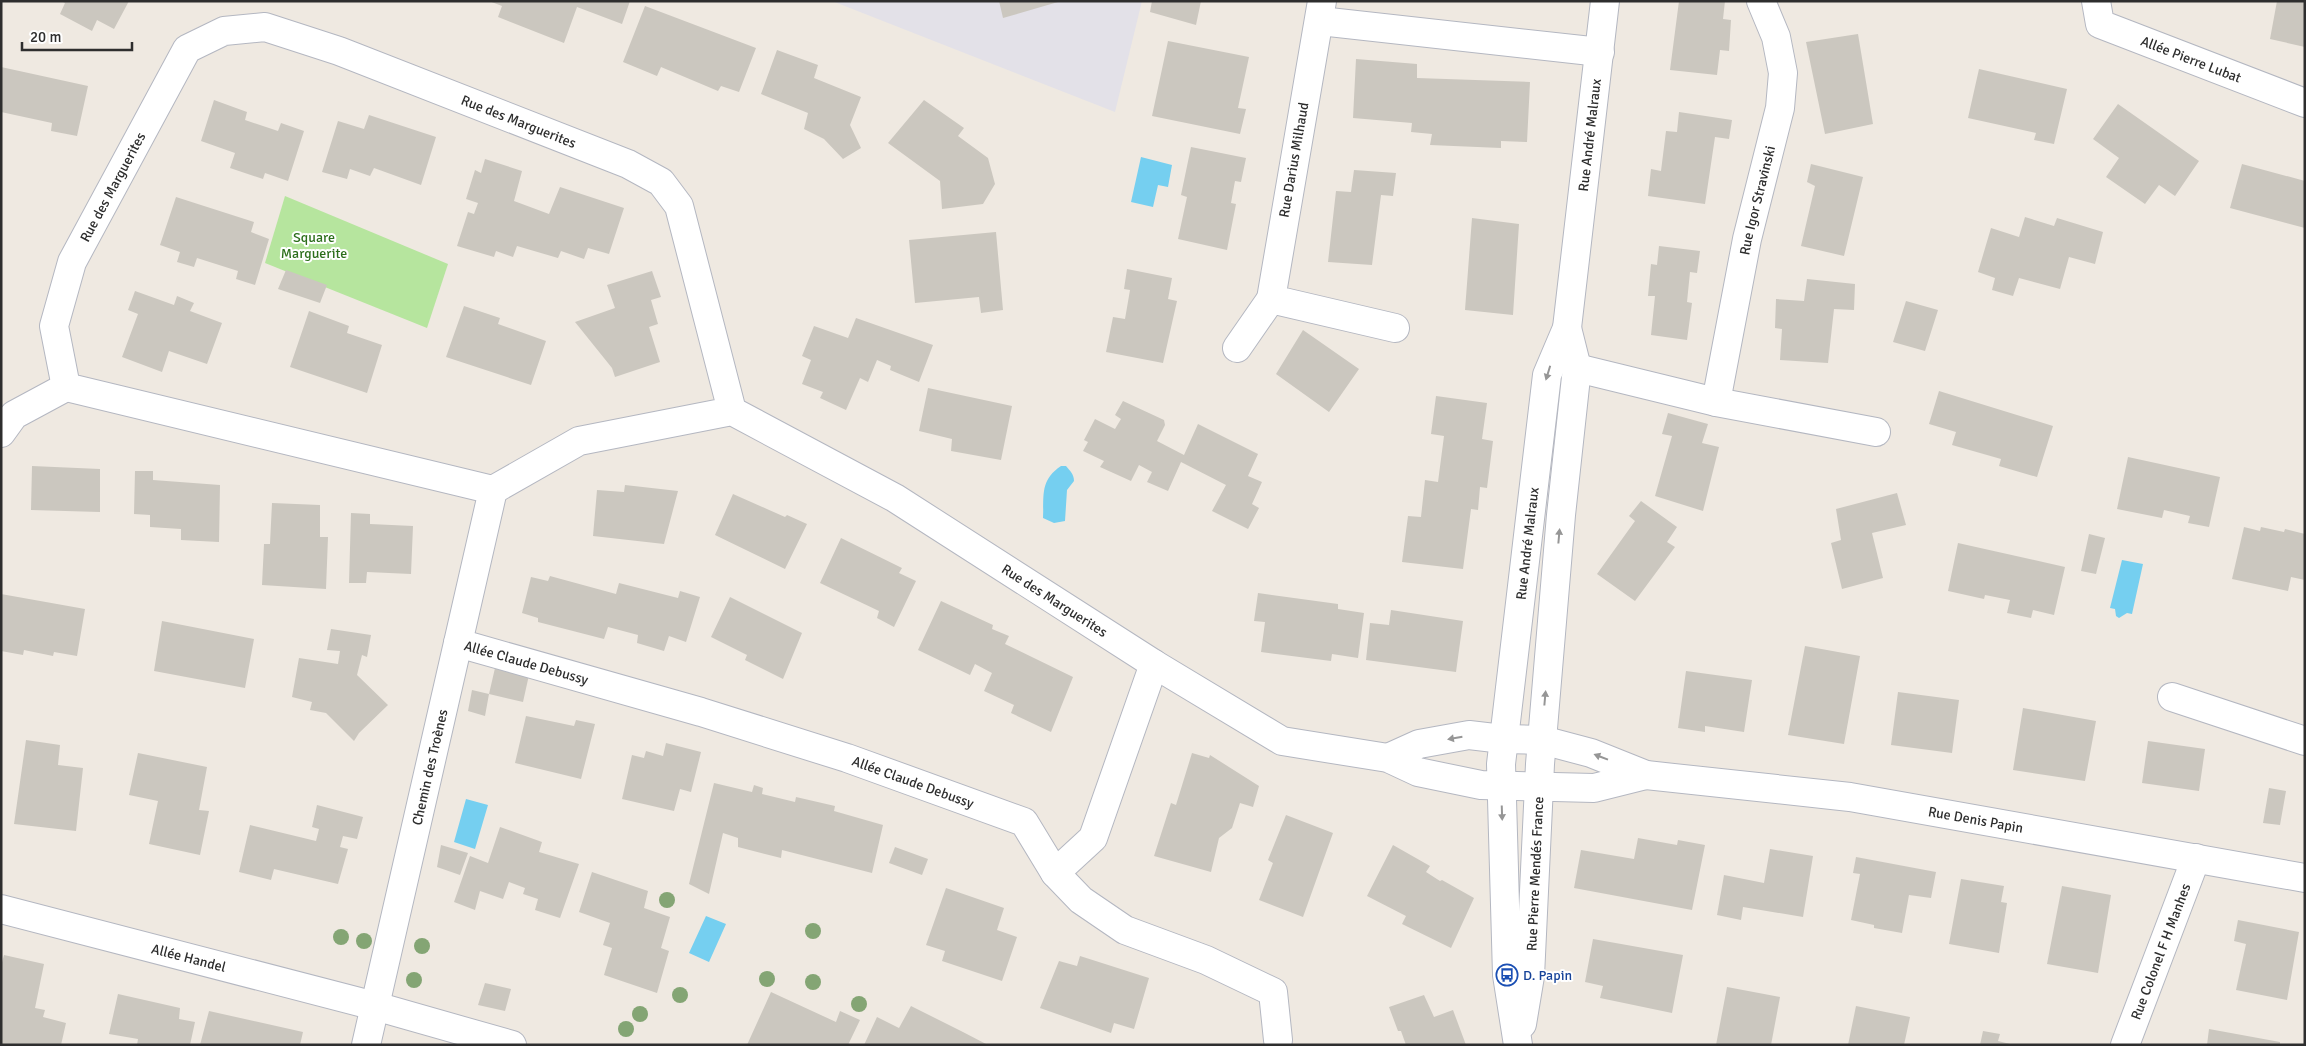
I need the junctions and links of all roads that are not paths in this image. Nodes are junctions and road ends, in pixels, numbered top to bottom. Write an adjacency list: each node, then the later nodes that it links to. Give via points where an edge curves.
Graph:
1 (1605, 1): 5 (street, Rue André Malraux)
2 (1762, 1): 13 (street, Rue Igor Stravinski, via 1776,38 1783,73 1780,108 1747,239)
3 (2096, 1): 6 (street, Allée Pierre Lubat, via 2100,24)
4 (1321, 11): 5 (street, Rue Darius Milhaud); 7 (street, Rue Darius Milhaud)
5 (1600, 52): 9 (street, Rue André Malraux)
6 (2305, 103)
7 (1271, 300): 8 (street); 10 (street, Rue Darius Milhaud)
8 (1395, 328)
9 (1566, 328): 11 (street, Rue André Malraux); 23 (street, Rue André Malraux, one-way to 23, via 1546,375 1518,614)
10 (1237, 348)
11 (1577, 368): 13 (street); 23 (street, Rue André Malraux, one-way to 11)
12 (66, 387): 14 (street, Rue des Marguerites, via 54,326 72,262 187,49 224,31 265,27 339,52 628,164 661,182 679,206); 16 (street, via 14,415); 17 (street)
13 (1716, 402): 15 (street)
14 (732, 411): 17 (street, via 579,442); 19 (street, Rue des Marguerites, via 895,498)
15 (1876, 432)
16 (1, 433)
17 (493, 490): 18 (street, Chemin des Troènes)
18 (458, 642): 26 (street, Allée Claude Debussy, via 701,712 846,758 1024,822); 29 (street, Chemin des Troènes)
19 (1154, 664): 22 (street, Rue des Marguerites, via 1282,741); 26 (street, via 1093,838)
20 (2172, 697): 21 (street)
21 (2305, 741)
22 (1388, 758): 23 (street, Rue des Marguerites, via 1418,772 1481,785); 23 (street, one-way to 22, via 1469,735 1419,744)
23 (1521, 763): 24 (street, Rue Denis Papin, one-way to 23, via 1590,754); 24 (street, Rue Denis Papin, via 1594,788); 31 (street, Rue Pierre Mendés France, one-way to 31, via 1507,975); 31 (street, Rue Pierre Mendés France, via 1534,897 1530,976)
24 (1646, 775): 25 (street, Rue Denis Papin, via 1850,797)
25 (2196, 858): 27 (street, Rue Denis Papin); 34 (street, Rue Colonel F H Manhes)
26 (1055, 874): 30 (street, Allée Claude Debussy, via 1081,900 1125,930 1206,960 1273,992)
27 (2305, 878)
28 (1, 909): 29 (street, Allée Handel)
29 (375, 1006): 32 (street, Chemin des Troènes); 33 (street, Allée Handel)
30 (1278, 1040)
31 (1518, 1044)
32 (366, 1045)
33 (512, 1045)
34 (2125, 1045)

